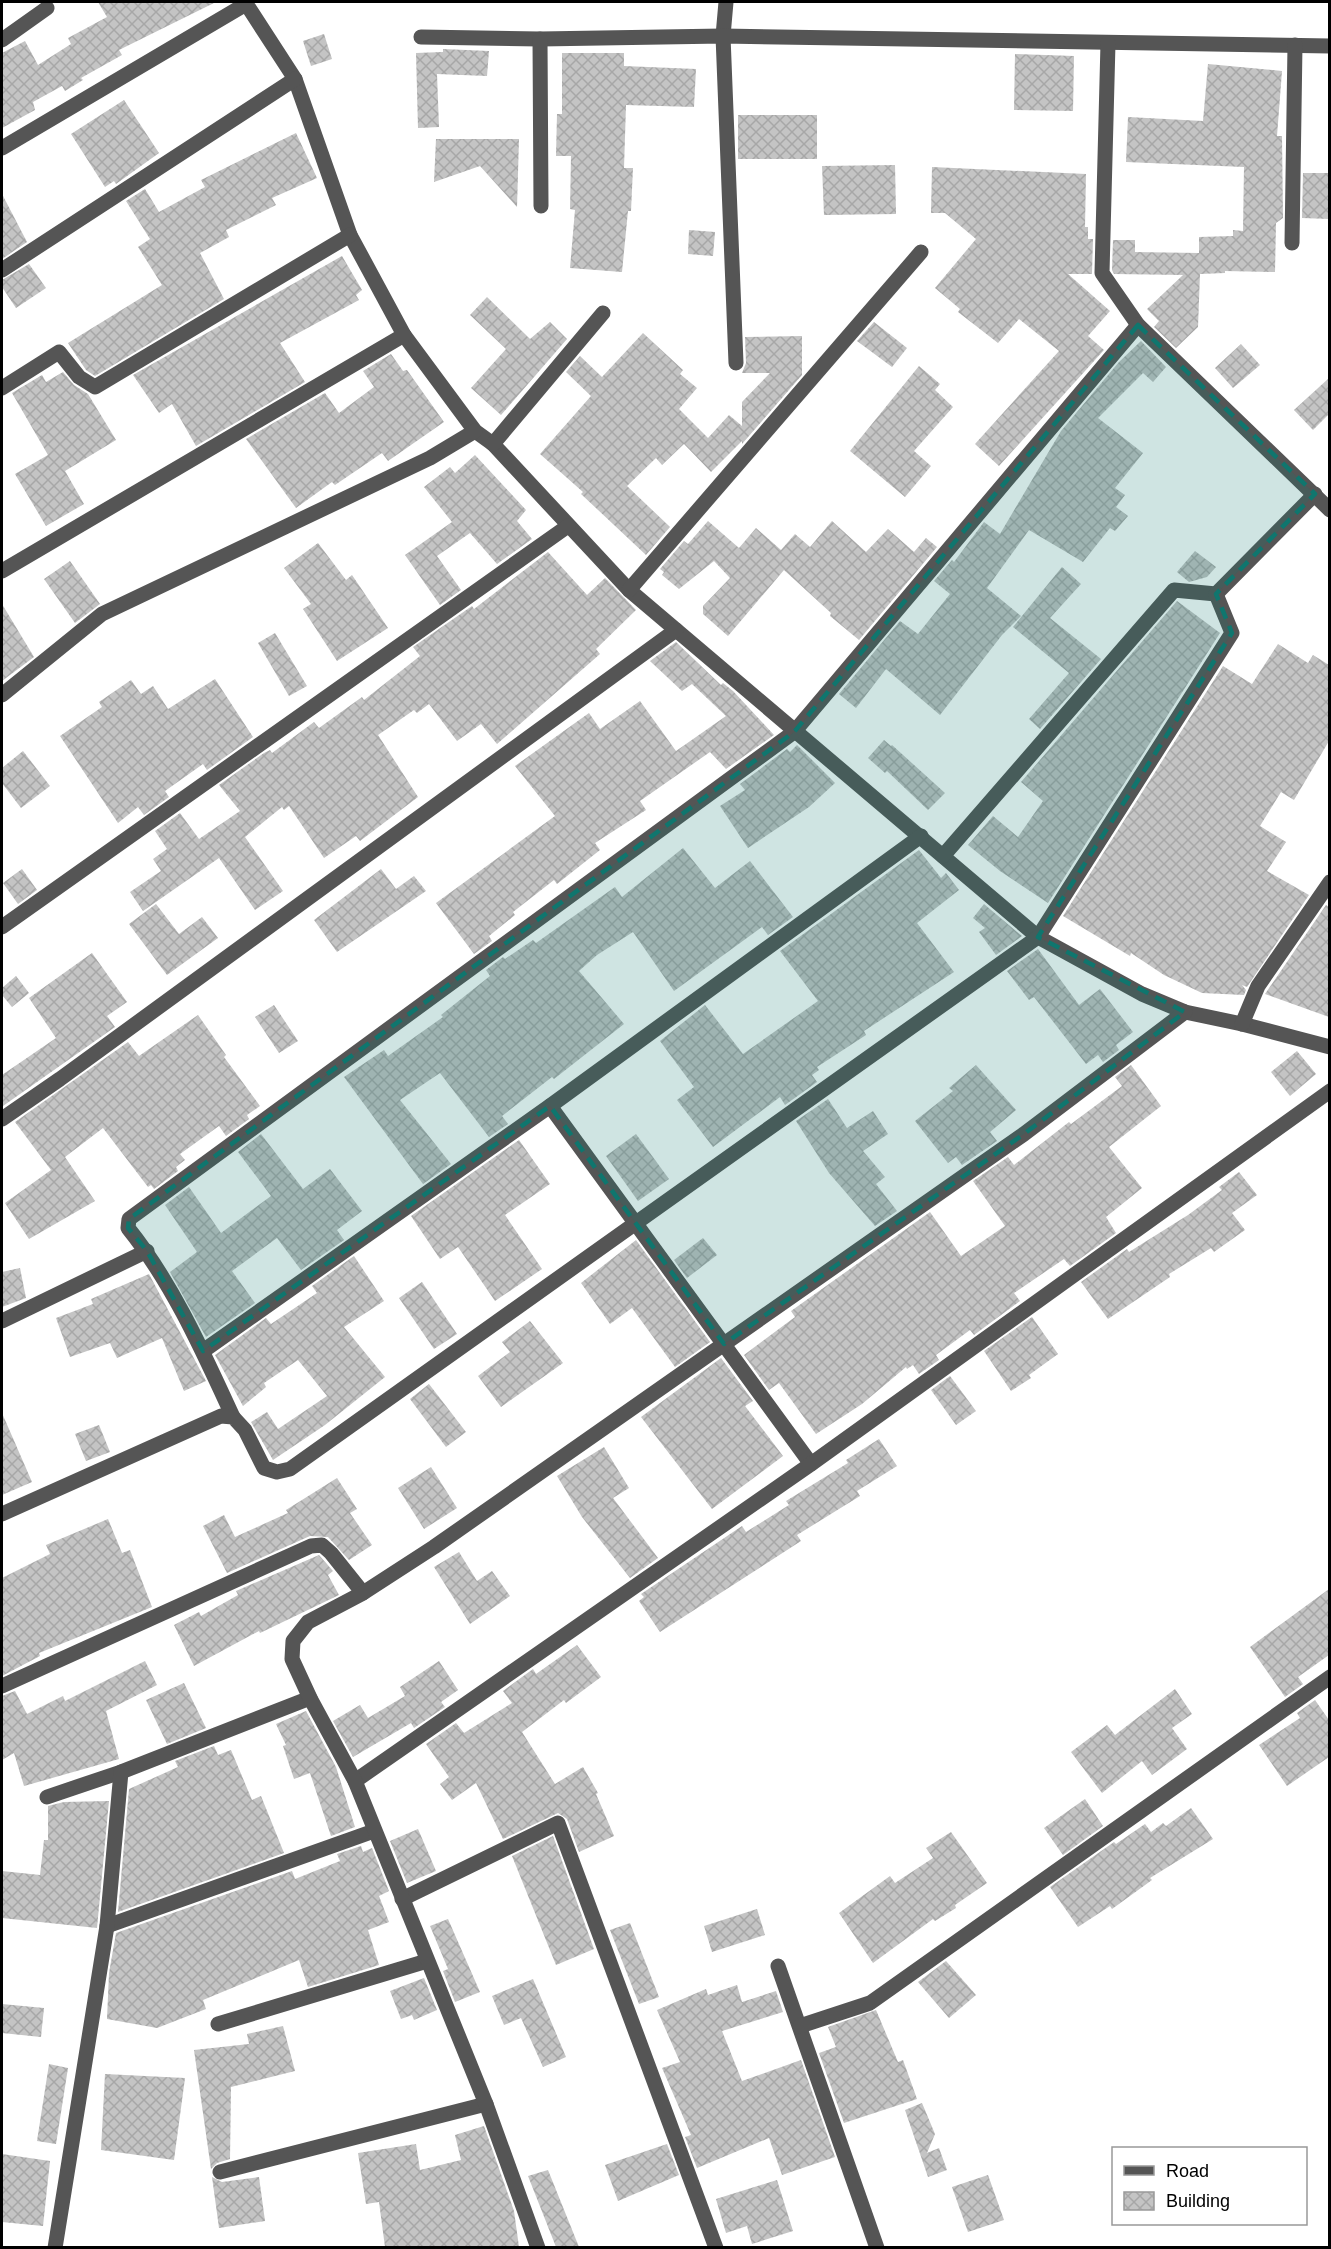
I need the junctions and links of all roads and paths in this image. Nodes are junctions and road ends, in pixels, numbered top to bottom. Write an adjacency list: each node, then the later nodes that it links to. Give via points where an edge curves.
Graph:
1 (726, 2): 4 (street)
2 (246, 3): 11 (street); 12 (street)
3 (47, 8): 7 (street)
4 (723, 36): 6 (street); 8 (street); 21 (street)
5 (421, 37): 6 (street)
6 (540, 39): 13 (street)
7 (2, 40)
8 (1108, 43): 9 (street); 19 (street, via 1102,273)
9 (1295, 45): 10 (street); 15 (street)
10 (1329, 46)
11 (295, 79): 14 (street); 17 (street)
12 (2, 148)
13 (541, 206)
14 (350, 235): 20 (street); 22 (street, via 95,387 79,377 59,352)
15 (1292, 243)
16 (921, 252): 29 (street)
17 (2, 270)
18 (603, 313): 24 (street)
19 (1138, 325): 25 (street); 33 (street)
20 (404, 335): 23 (street); 28 (street)
21 (736, 363)
22 (2, 388)
23 (475, 431): 24 (street); 32 (street, via 430,458 102,615)
24 (493, 444): 27 (street)
25 (1315, 494): 26 (street); 30 (street)
26 (1329, 510)
27 (568, 526): 29 (street); 37 (street)
28 (2, 571)
29 (629, 590): 31 (street)
30 (1216, 594): 35 (street, via 1174,590); 38 (street, via 1232,633)
31 (676, 630): 33 (street); 44 (street)
32 (2, 695)
33 (794, 732): 34 (street); 46 (street, via 129,1219 128,1228)
34 (921, 836): 35 (street); 43 (street)
35 (943, 856): 38 (street)
36 (1329, 882): 40 (street, via 1258,986)
37 (2, 927)
38 (1038, 938): 39 (street, via 1142,994); 45 (street)
39 (1185, 1012): 40 (street); 48 (street, via 1024,1134)
40 (1242, 1023): 41 (street)
41 (1329, 1047)
42 (1329, 1091): 51 (street)
43 (549, 1106): 45 (street); 49 (street)
44 (2, 1119)
45 (636, 1224): 48 (street); 50 (street, via 290,1468 277,1472 264,1468 245,1430)
46 (147, 1251): 47 (street); 49 (street)
47 (2, 1321)
48 (724, 1344): 51 (street); 53 (street)
49 (202, 1351): 50 (street)
50 (233, 1416): 52 (street, via 221,1416)
51 (812, 1464): 58 (street)
52 (2, 1514)
53 (363, 1593): 55 (street, via 331,1553 322,1545 311,1546); 56 (street, via 308,1622 292,1641 292,1659)
54 (1329, 1677): 66 (street, via 870,2003)
55 (2, 1686)
56 (310, 1698): 57 (street); 58 (street)
57 (121, 1772): 59 (street); 62 (street)
58 (355, 1782): 60 (street)
59 (47, 1797)
60 (374, 1831): 61 (street); 62 (street)
61 (402, 1899): 63 (street); 71 (street, via 558,1823)
62 (107, 1926): 69 (street)
63 (427, 1961): 65 (street); 67 (street)
64 (778, 1966): 66 (street)
65 (218, 2024)
66 (800, 2026): 72 (street)
67 (486, 2104): 68 (street); 70 (street)
68 (220, 2172)
69 (55, 2247)
70 (538, 2247)
71 (716, 2247)
72 (877, 2247)

